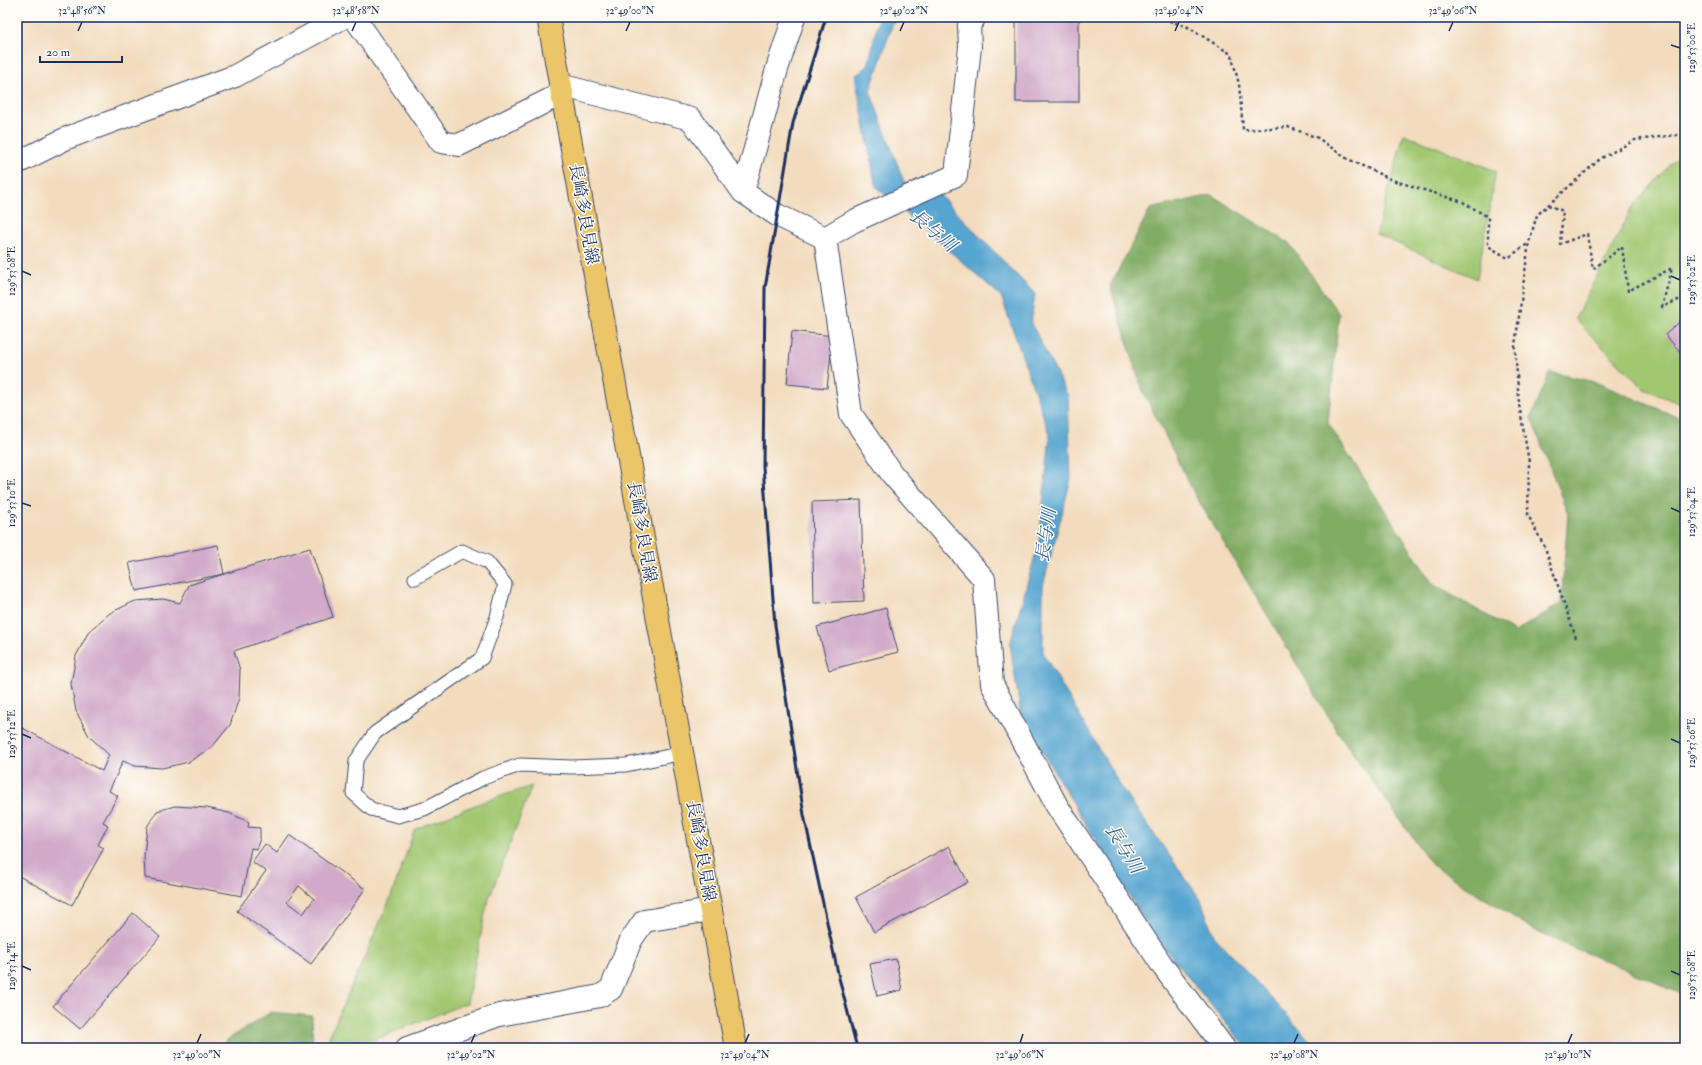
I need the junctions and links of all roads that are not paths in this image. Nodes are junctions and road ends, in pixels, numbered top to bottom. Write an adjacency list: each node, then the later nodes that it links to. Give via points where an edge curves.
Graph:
1 (344, 17): 7 (street, via 235,76 67,138)
2 (354, 17): 6 (street, via 441,142 459,145)
3 (548, 17): 6 (main road, 長崎多良見線)
4 (794, 17): 8 (street)
5 (975, 17): 9 (street, via 969,25 970,47 956,175 854,221)
6 (561, 89): 8 (street, via 691,119); 11 (main road, 長崎多良見線)
7 (17, 163)
8 (743, 192): 9 (street, via 778,215)
9 (825, 238): 15 (street, via 851,414 892,474 956,544 984,579 992,684 1057,806 1164,968)
10 (415, 578): 11 (lane, via 462,551 487,562 505,584 497,617 482,658 375,733 356,761 353,793 371,810 398,816 424,808 483,778 520,765 626,765)
11 (683, 753): 12 (main road, 長崎多良見線)
12 (711, 910): 13 (street, via 644,921 631,940 611,989 600,996 500,1015); 14 (main road, 長崎多良見線)
13 (407, 1048)
14 (736, 1048)
15 (1224, 1048)

